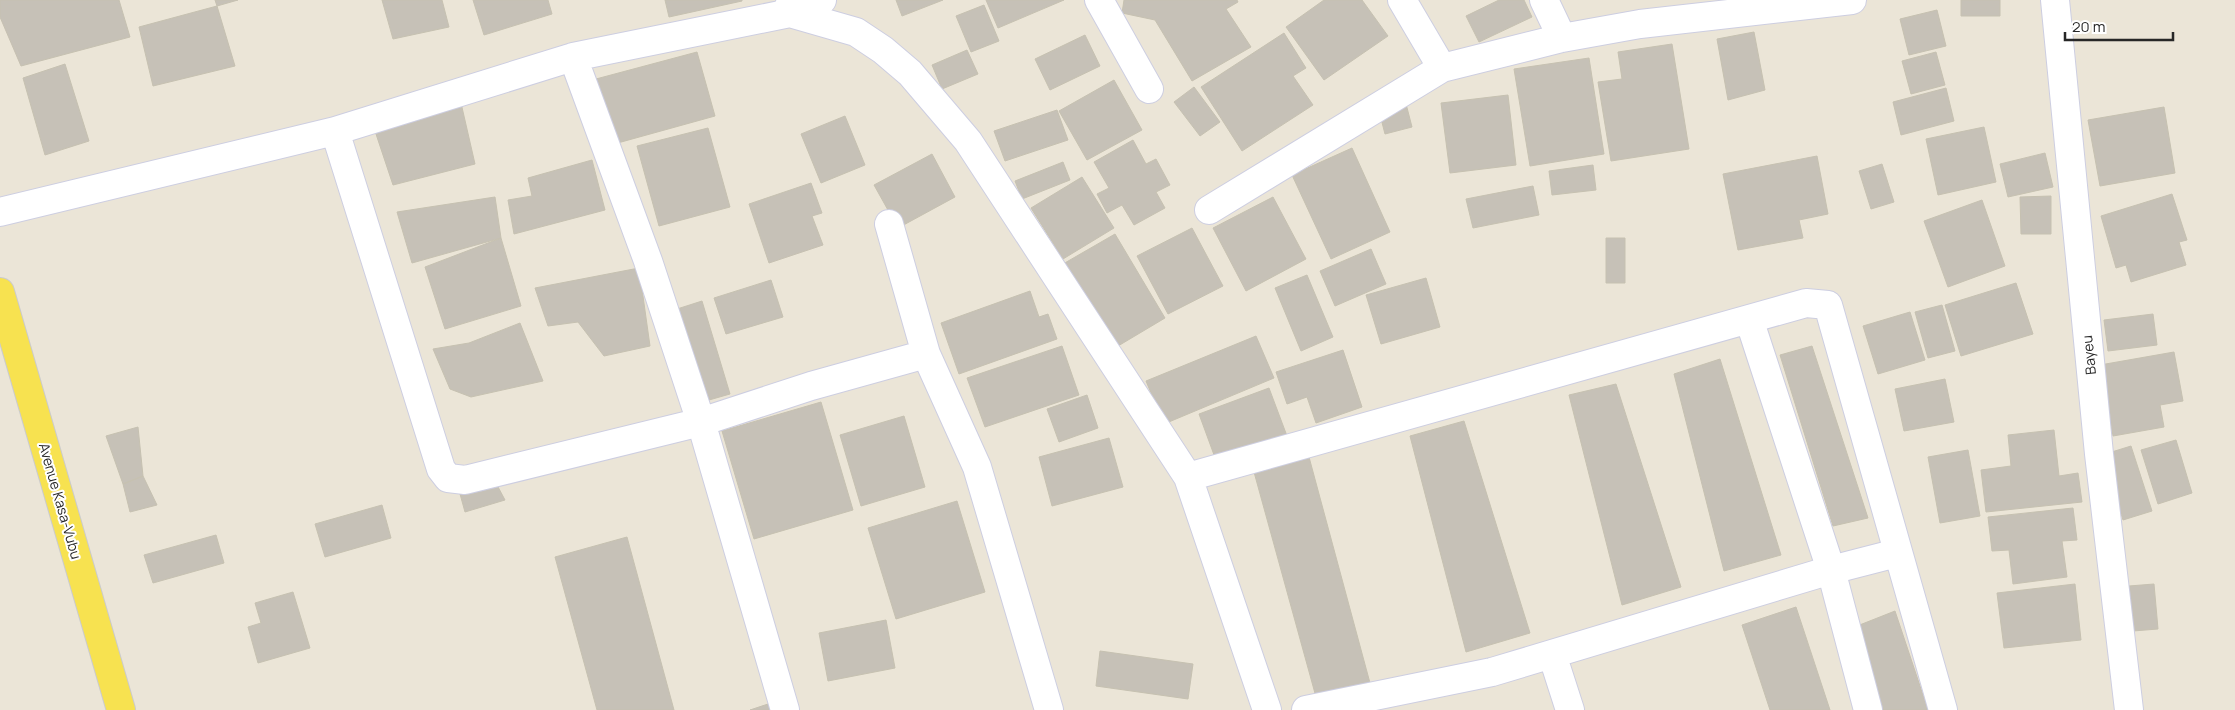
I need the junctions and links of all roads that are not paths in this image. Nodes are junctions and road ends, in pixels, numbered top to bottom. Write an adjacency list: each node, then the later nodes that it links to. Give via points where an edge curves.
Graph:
1 (822, 0): 7 (street)
2 (1099, 0): 12 (street)
3 (1402, 0): 11 (street)
4 (1544, 0): 9 (street)
5 (1852, 0): 8 (street)
6 (2055, 0): 33 (street, Bayeu, via 2099,454)
7 (787, 6): 10 (street); 21 (street, via 856,32 883,50 910,73 968,140)
8 (1638, 12): 9 (street)
9 (1562, 38): 11 (street)
10 (573, 57): 13 (street); 20 (street, via 648,261)
11 (1442, 68): 14 (street)
12 (1149, 89)
13 (335, 131): 15 (street); 20 (street, via 441,469 448,478 465,480)
14 (1210, 210)
15 (0, 212)
16 (889, 224): 19 (street)
17 (0, 292): 25 (main road, Avenue Kasa-Vubu)
18 (1749, 318): 21 (street); 22 (street, via 1806,303 1828,305); 23 (street)
19 (926, 354): 20 (street, via 811,386); 27 (street, via 977,467)
20 (701, 422): 26 (street)
21 (1188, 477): 28 (street)
22 (1897, 553): 23 (street); 32 (street)
23 (1831, 570): 24 (street); 31 (street)
24 (1552, 654): 29 (street, via 1492,672); 30 (street)
25 (121, 710)
26 (785, 710)
27 (1049, 710)
28 (1267, 710)
29 (1306, 710)
30 (1570, 710)
31 (1868, 710)
32 (1943, 710)
33 (2129, 710)

